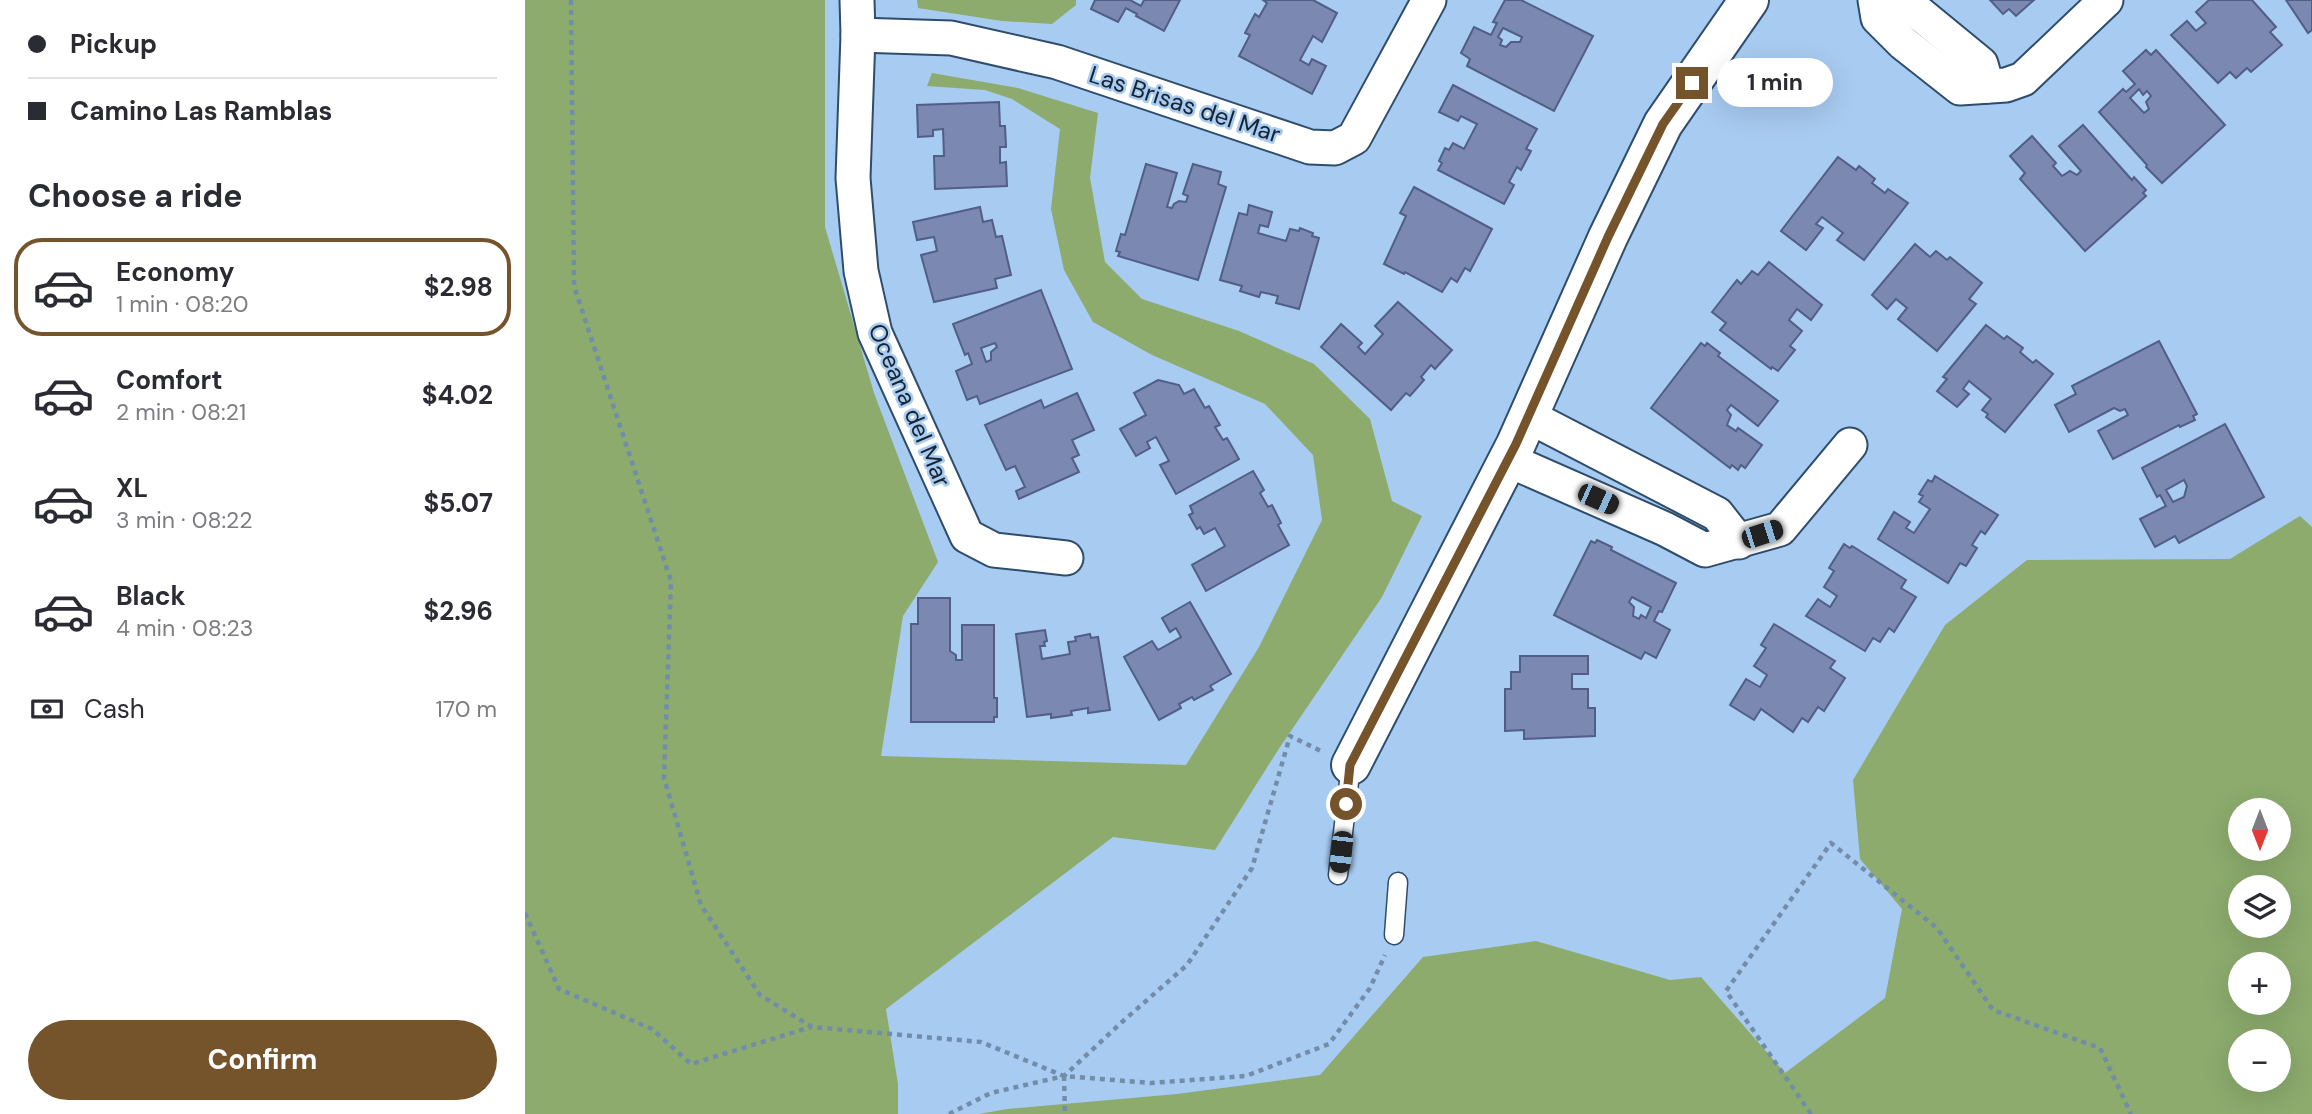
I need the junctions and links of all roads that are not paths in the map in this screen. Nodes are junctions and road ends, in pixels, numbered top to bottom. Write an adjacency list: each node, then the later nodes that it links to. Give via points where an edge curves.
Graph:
1 (857, 0): 8 (street, Oceana del Mar)
2 (1429, 0): 8 (street, Las Brisas del Mar, via 1354,138 1335,148 1310,147 1057,62 951,38)
3 (1749, 0): 11 (street, via 1663,124)
4 (1875, 0): 9 (street, via 1878,18)
5 (1903, 0): 7 (street)
6 (2106, 0): 10 (street, via 2023,79)
7 (1943, 32): 9 (street); 10 (street, via 1981,64)
8 (858, 35): 17 (street, Oceana del Mar, via 853,178 861,271 875,333 967,537 994,550)
9 (1921, 58): 10 (street, via 1960,88)
10 (1987, 86)
11 (1528, 416): 13 (street); 14 (street)
12 (1850, 445): 16 (street, via 1780,529)
13 (1508, 460): 15 (street); 18 (street)
14 (1681, 497): 15 (street); 16 (street, via 1717,514)
15 (1665, 529): 16 (street, via 1705,550)
16 (1739, 542)
17 (1066, 558)
18 (1350, 765): 19 (lane)
19 (1338, 875)
20 (1398, 881): 21 (lane)
21 (1394, 935)

